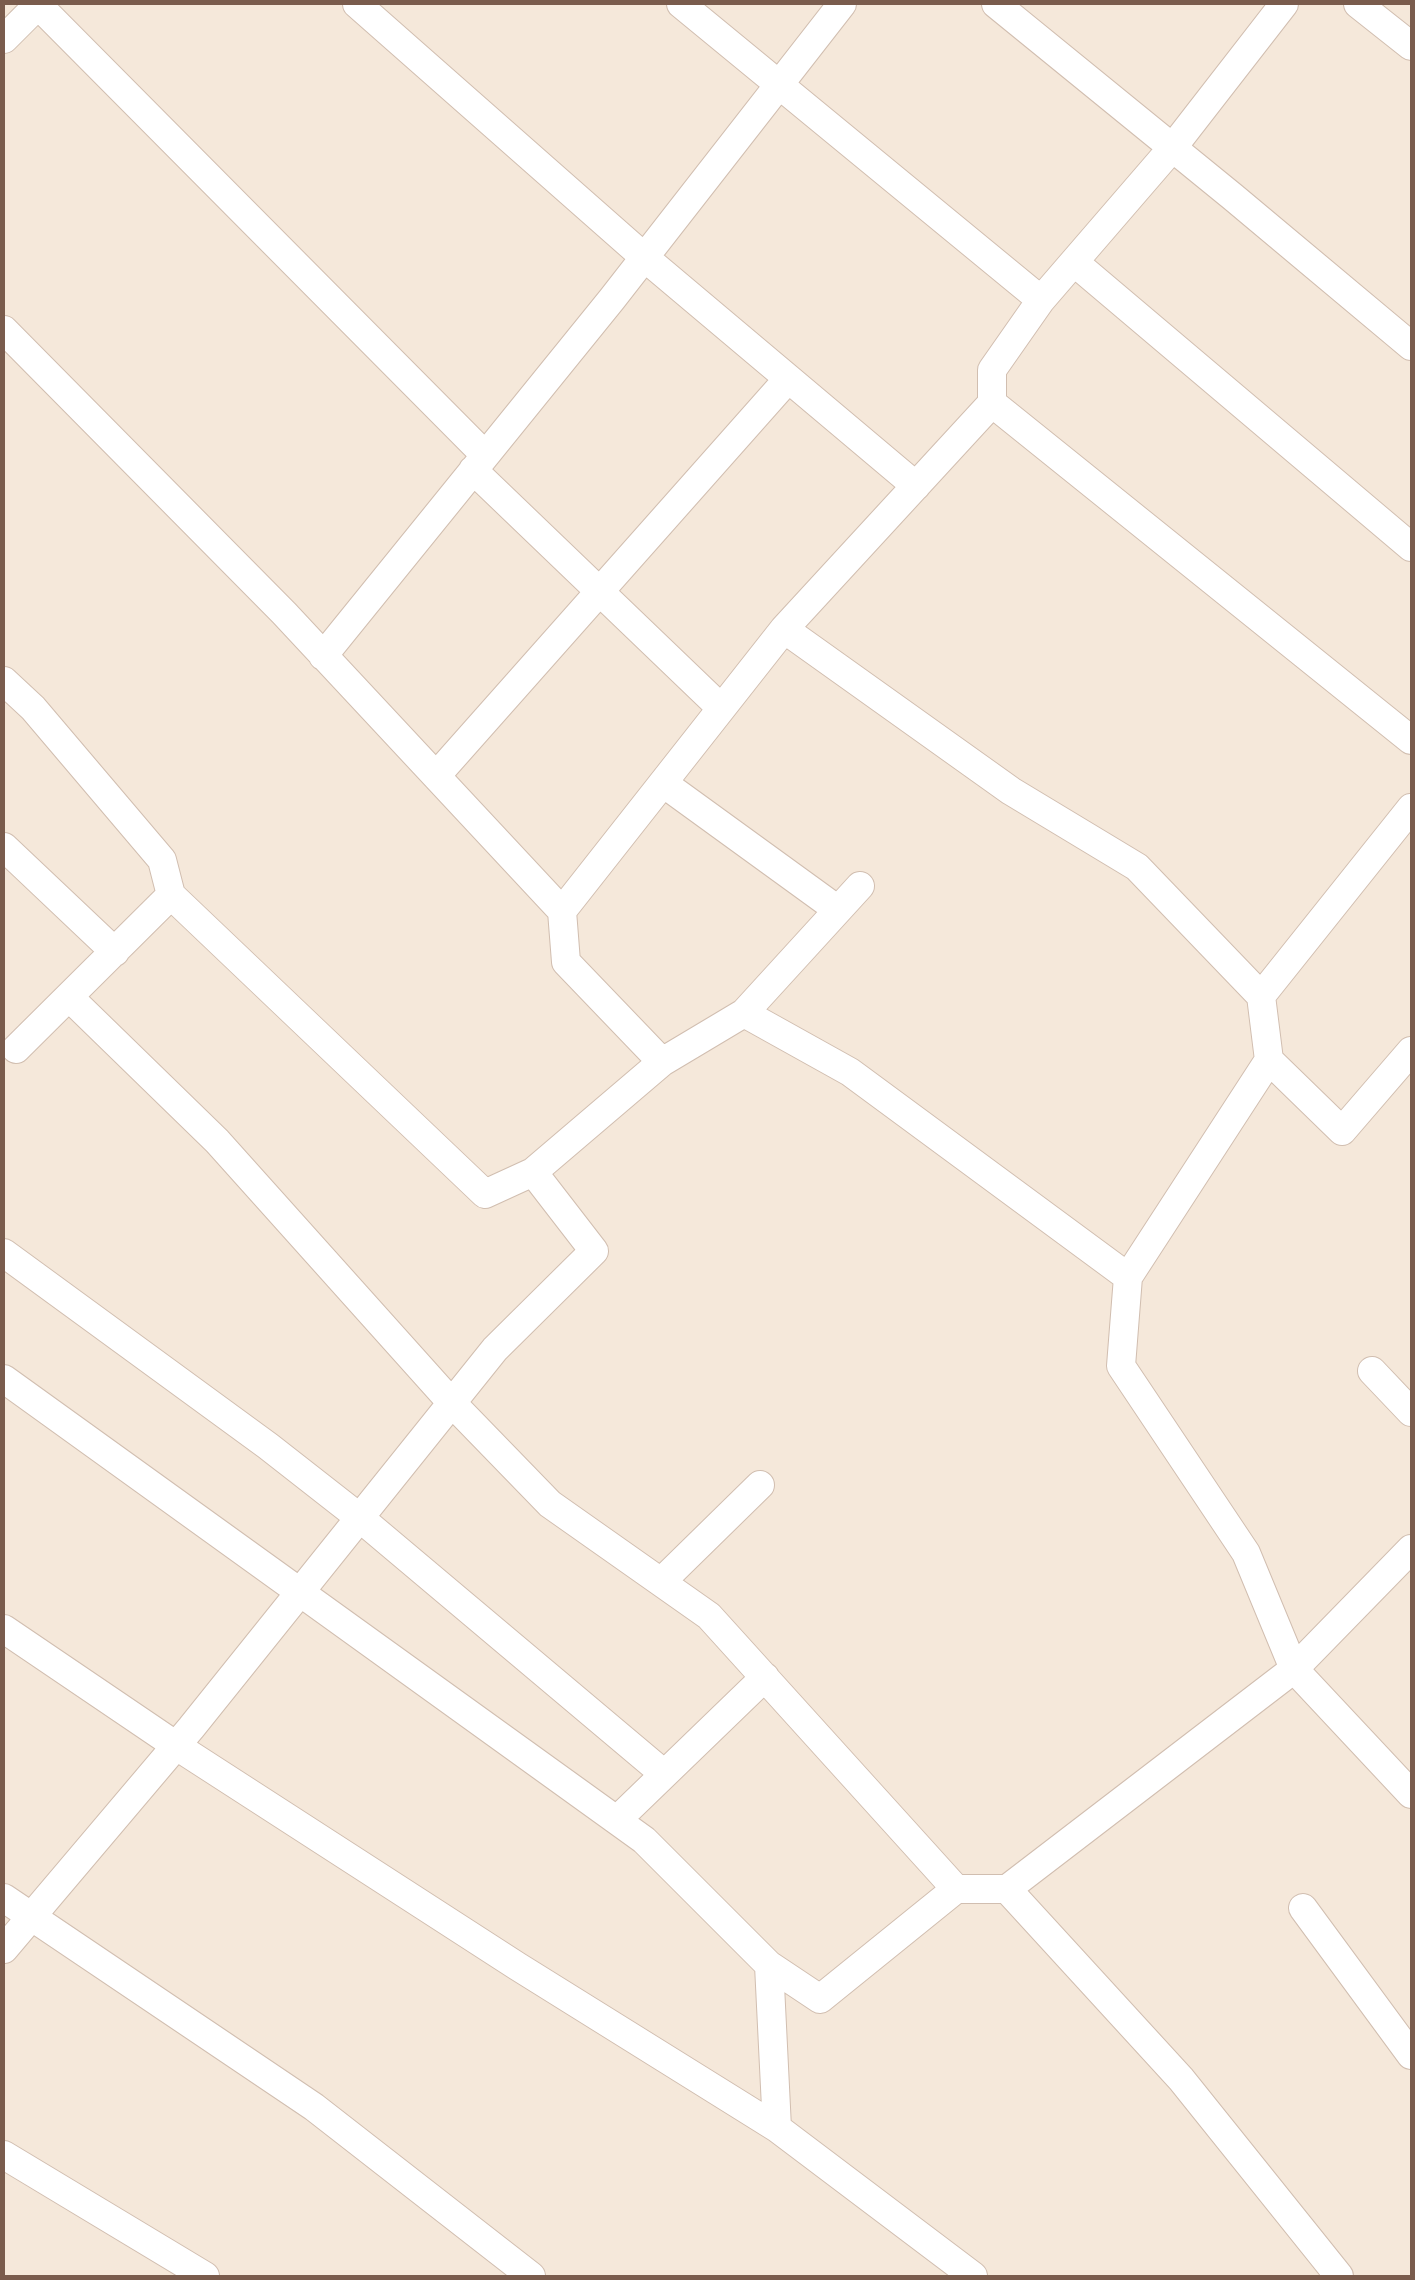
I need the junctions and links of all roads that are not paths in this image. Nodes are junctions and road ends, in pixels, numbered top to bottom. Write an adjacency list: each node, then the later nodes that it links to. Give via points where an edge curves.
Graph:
1 (39, 4): 8 (street); 19 (street)
2 (357, 4): 12 (street)
3 (681, 4): 10 (street)
4 (842, 4): 10 (street)
5 (996, 4): 11 (street)
6 (1284, 4): 11 (street)
7 (1358, 4): 9 (street)
8 (4, 39)
9 (1411, 46)
10 (779, 85): 12 (street); 14 (street)
11 (1173, 148): 13 (street); 16 (street)
12 (644, 257): 17 (street); 19 (street)
13 (1074, 262): 14 (street); 21 (street)
14 (1041, 300): 18 (street, via 992,370)
15 (4, 330): 24 (street)
16 (1411, 346)
17 (788, 379): 20 (street); 22 (street)
18 (992, 403): 20 (street); 27 (street)
19 (479, 462): 22 (street); 24 (street)
20 (916, 486): 23 (street)
21 (1411, 547)
22 (599, 590): 26 (street); 28 (street)
23 (784, 629): 26 (street); 37 (street, via 1011,791 1137,867)
24 (323, 656): 28 (street)
25 (4, 681): 33 (street, via 33,708 162,860)
26 (721, 708): 29 (street)
27 (1411, 740)
28 (436, 776): 35 (street)
29 (663, 783): 34 (street); 35 (street)
30 (1411, 808): 37 (street)
31 (4, 847): 36 (street)
32 (860, 886): 34 (street)
33 (171, 895): 36 (street); 44 (street, via 485,1194)
34 (838, 910): 39 (street)
35 (562, 911): 43 (street, via 566,962)
36 (115, 952): 38 (street)
37 (1261, 996): 42 (street)
38 (69, 997): 40 (street); 49 (street, via 216,1141)
39 (744, 1013): 43 (street); 46 (street, via 850,1072)
40 (8, 1049)
41 (1411, 1051): 42 (street, via 1342,1131)
42 (1269, 1060): 46 (street)
43 (662, 1062): 44 (street)
44 (533, 1172): 49 (street, via 594,1251 495,1349)
45 (4, 1253): 52 (street, via 268,1446)
46 (1128, 1277): 57 (street, via 1121,1366 1246,1553)
47 (1372, 1371): 50 (street)
48 (4, 1379): 55 (street)
49 (451, 1402): 52 (street); 54 (street, via 550,1504)
50 (1411, 1412)
51 (760, 1485): 54 (street)
52 (360, 1518): 55 (street); 60 (street)
53 (1411, 1549): 57 (street)
54 (661, 1582): 58 (street, via 709,1616)
55 (300, 1594): 59 (street); 62 (street)
56 (4, 1629): 59 (street)
57 (1294, 1669): 61 (street); 64 (street)
58 (765, 1677): 60 (street); 63 (street)
59 (176, 1746): 67 (street); 71 (street, via 517,1966)
60 (663, 1773): 62 (street)
61 (1411, 1794)
62 (616, 1820): 69 (street, via 644,1840)
63 (956, 1889): 64 (street); 69 (street, via 820,1999)
64 (1007, 1889): 76 (street, via 1181,2079)
65 (4, 1898): 67 (street)
66 (1303, 1908): 70 (street)
67 (31, 1918): 68 (street); 74 (street, via 314,2107)
68 (4, 1949)
69 (768, 1965): 71 (street)
70 (1411, 2055)
71 (777, 2128): 75 (street)
72 (4, 2155): 73 (street)
73 (205, 2276)
74 (531, 2276)
75 (973, 2276)
76 (1339, 2276)

